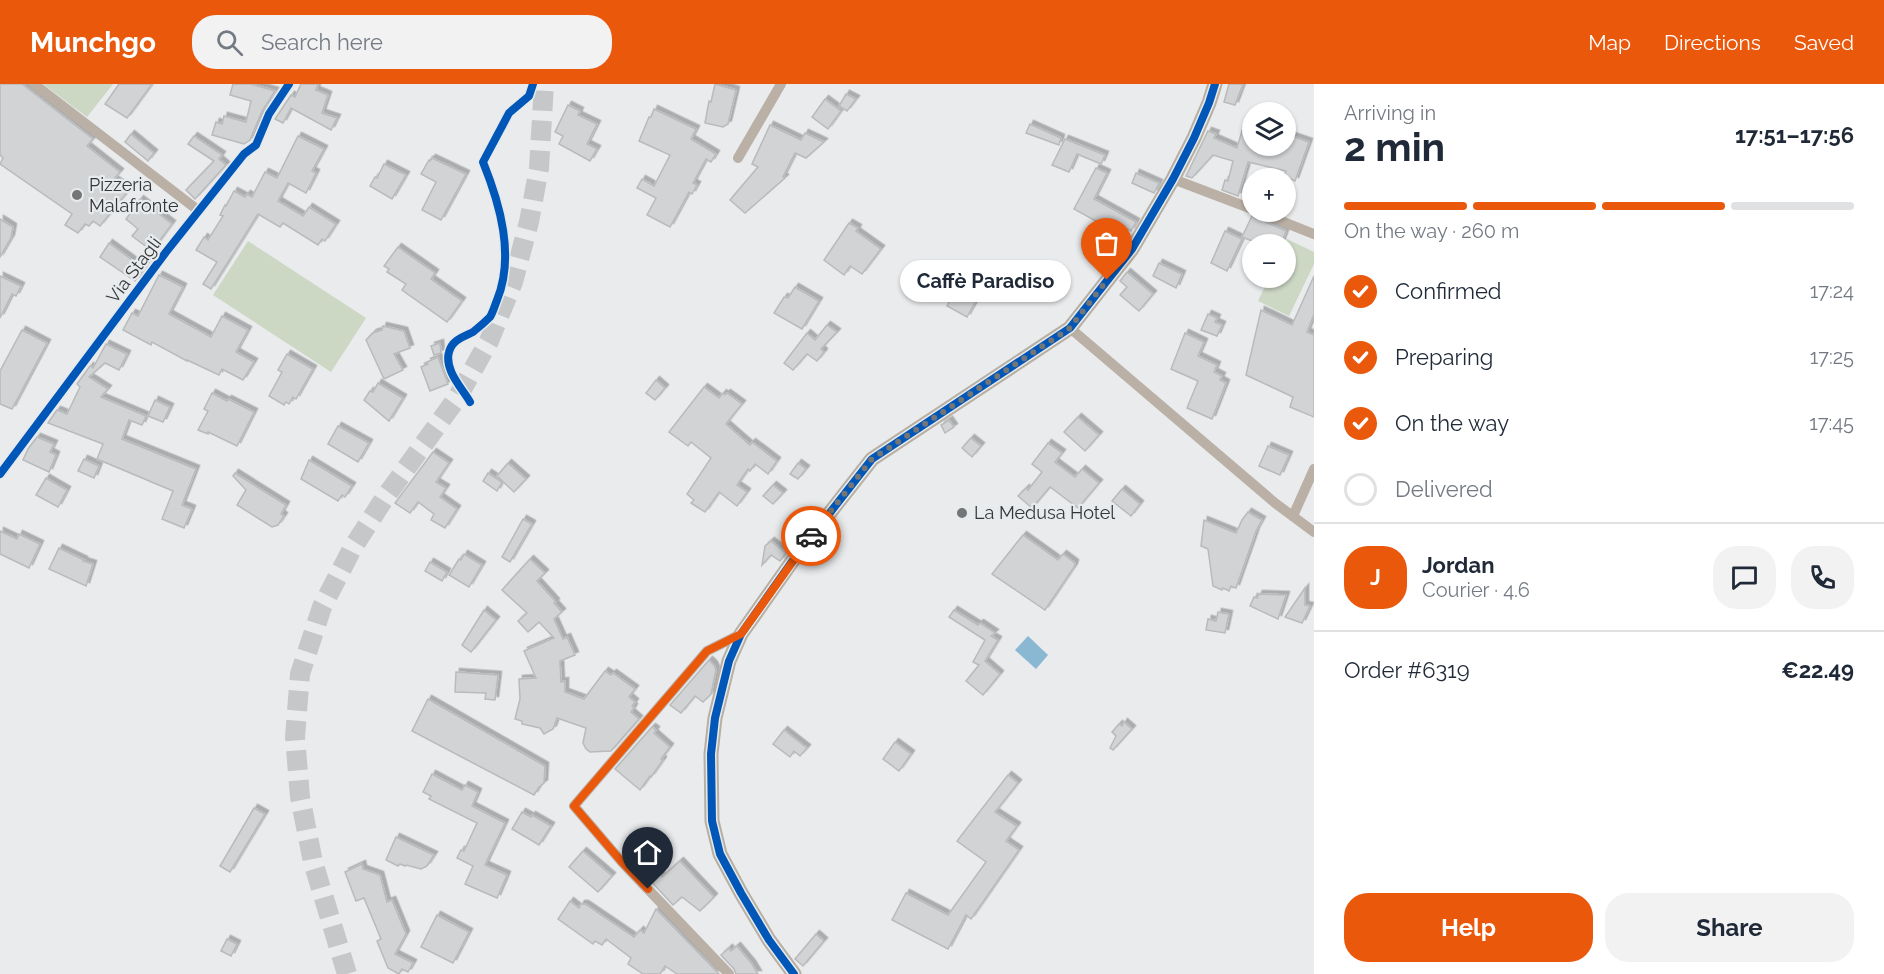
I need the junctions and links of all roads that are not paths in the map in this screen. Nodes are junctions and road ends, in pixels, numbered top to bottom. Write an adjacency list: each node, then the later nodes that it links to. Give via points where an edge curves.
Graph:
1 (34, 84): 9 (street)
2 (289, 84): 9 (street, Via Stagli, via 269,114 256,145 244,154)
3 (533, 84): 13 (street, via 529,96 509,113 483,162 498,205 506,251 500,294 491,315 458,339 449,352 449,366)
4 (781, 84): 6 (street)
5 (1215, 84): 7 (street)
6 (738, 158)
7 (1173, 179): 8 (street); 12 (street, via 1132,249)
8 (1242, 205)
9 (199, 211): 15 (street, Via Stagli)
10 (1283, 222): 11 (street)
11 (1314, 234)
12 (1070, 328): 16 (street); 18 (street, via 872,459)
13 (470, 402)
14 (1314, 469): 16 (street)
15 (0, 474)
16 (1293, 516): 17 (street)
17 (1314, 532)
18 (741, 634): 19 (street, via 707,651 574,806); 20 (street, via 729,661 716,718 711,754 712,821 720,854)
19 (729, 974)
20 (794, 974)

